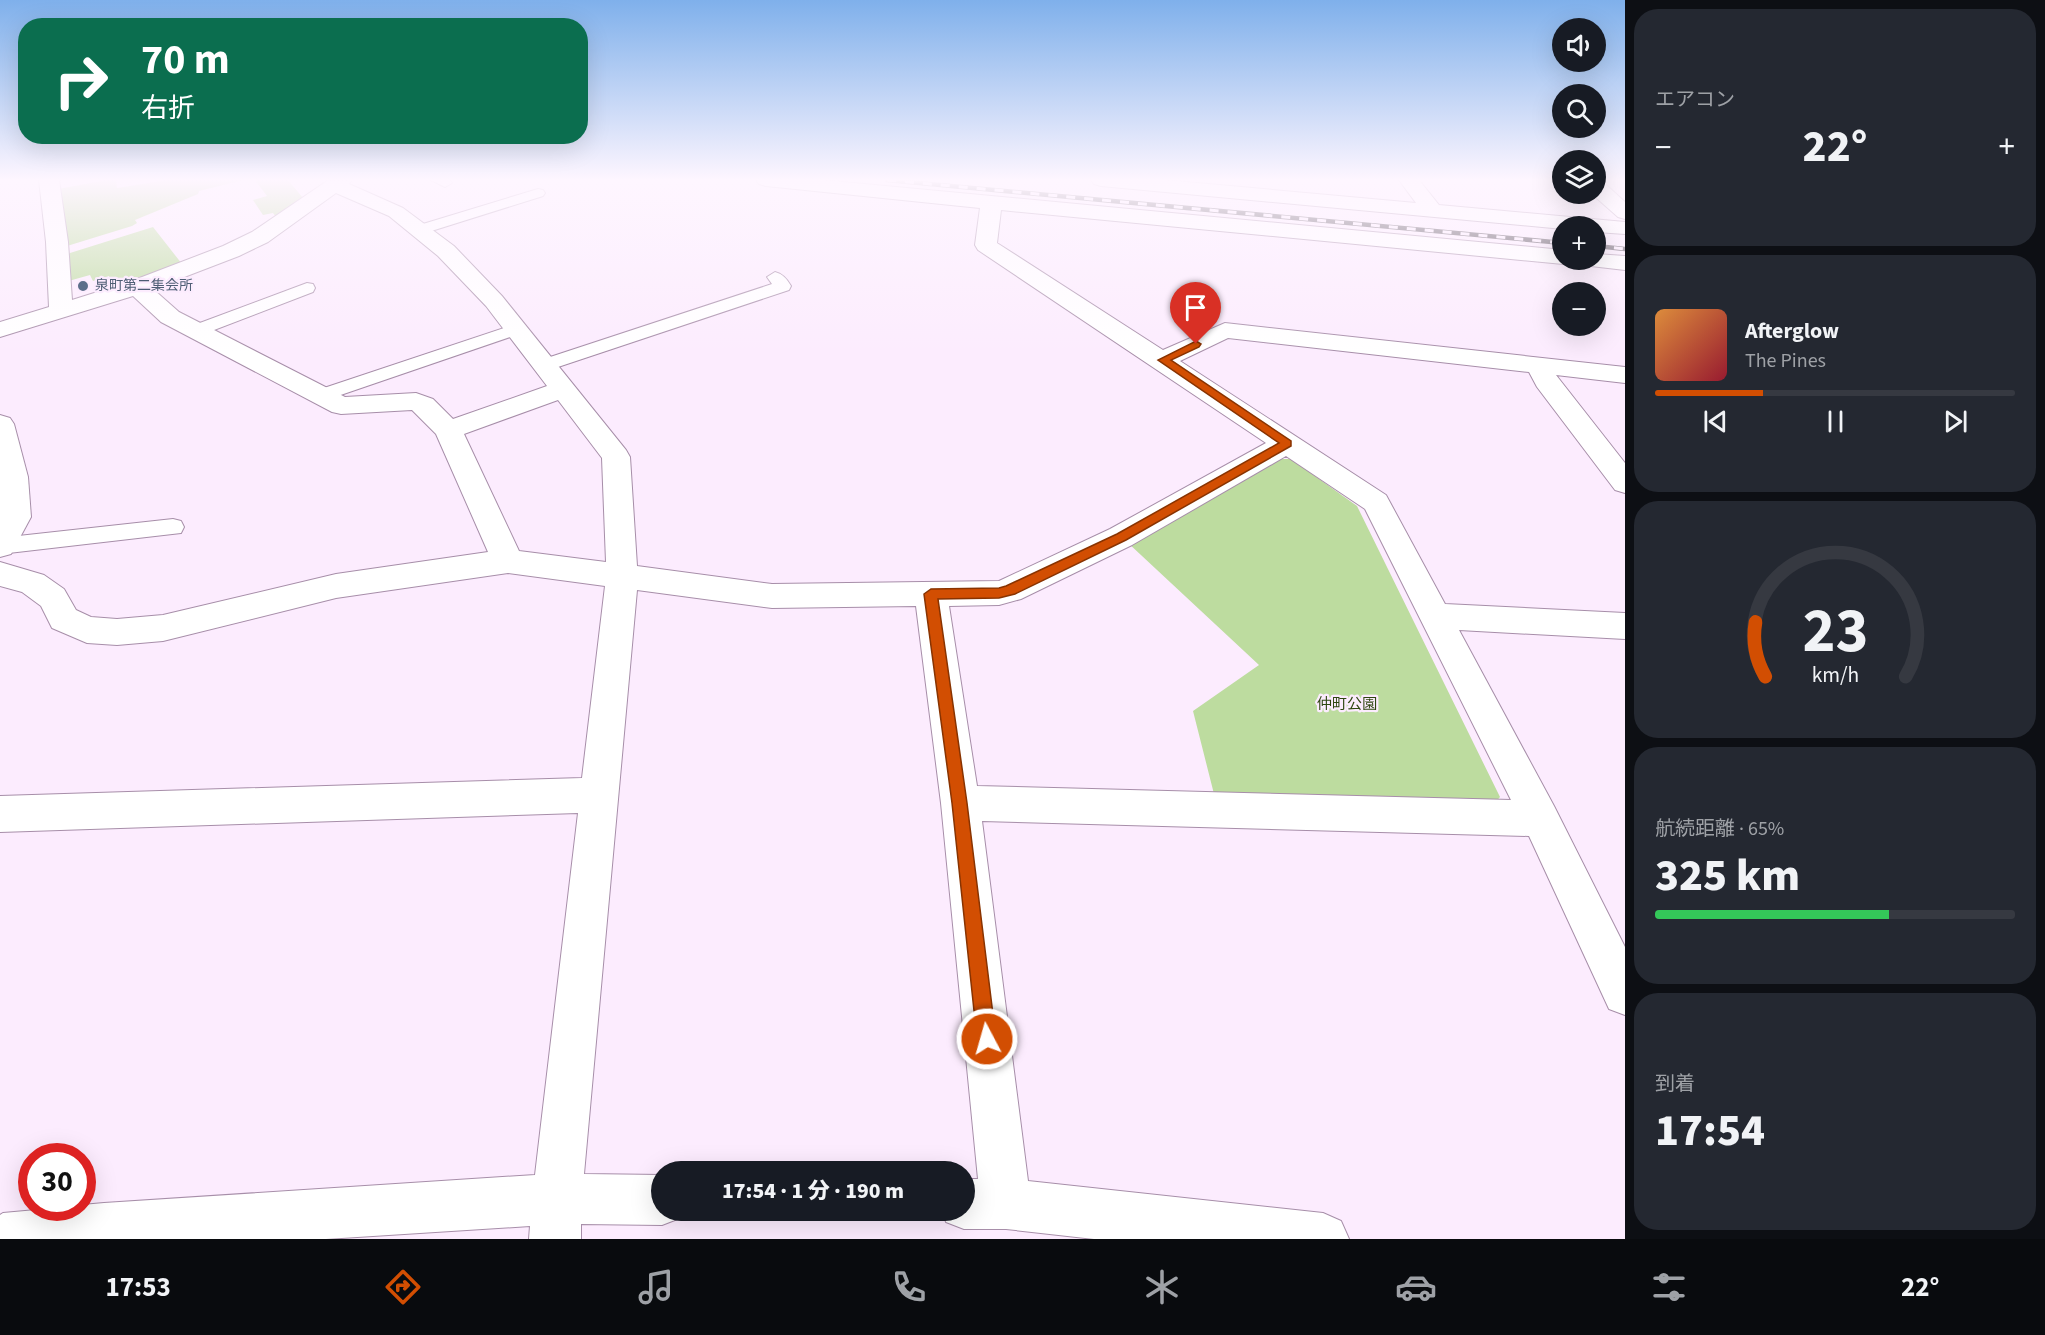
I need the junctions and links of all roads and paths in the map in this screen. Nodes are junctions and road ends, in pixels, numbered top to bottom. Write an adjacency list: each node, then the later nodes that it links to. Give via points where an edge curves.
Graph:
1 (57, 238): 12 (street)
2 (258, 238): 10 (street)
3 (429, 238): 13 (street, via 447,251)
4 (987, 238): 16 (street, via 986,245)
5 (1360, 238): 6 (street)
6 (1552, 256)
7 (1606, 261): 8 (street)
8 (1625, 263)
9 (775, 278): 17 (lane, via 783,286)
10 (137, 287): 12 (street); 15 (street, via 170,317)
11 (307, 288): 15 (lane)
12 (61, 311): 14 (street)
13 (516, 329): 17 (street); 21 (lane)
14 (0, 330)
15 (195, 331): 21 (street)
16 (1163, 360): 18 (street, via 1225,330); 24 (street)
17 (545, 365): 20 (street)
18 (1539, 365): 19 (street); 25 (street, via 1545,381)
19 (1625, 375)
20 (564, 389): 23 (street); 30 (street, via 616,457)
21 (319, 396): 23 (street, via 341,406 416,401)
22 (0, 424): 27 (street, via 14,477 16,517)
23 (448, 430): 28 (street)
24 (1287, 443): 31 (street, via 1121,537 1010,590); 32 (street, via 1376,502)
25 (1625, 483)
26 (173, 527): 27 (lane)
27 (0, 546)
28 (508, 561): 29 (street, via 336,586 163,628 117,632 87,630 64,619 53,598 33,583); 30 (street)
29 (0, 574)
30 (622, 576): 31 (street, via 772,596); 34 (street)
31 (931, 594): 35 (street)
32 (1434, 616): 33 (street); 37 (street)
33 (1625, 626)
34 (600, 795): 36 (street); 41 (street)
35 (960, 803): 37 (street); 40 (street)
36 (0, 814)
37 (1540, 819): 38 (street)
38 (1625, 993)
39 (651, 1202): 41 (street)
40 (985, 1204): 42 (street)
41 (556, 1219): 43 (street)
42 (1148, 1229): 45 (street)
43 (102, 1233): 44 (street)
44 (3, 1239)
45 (1323, 1239)

